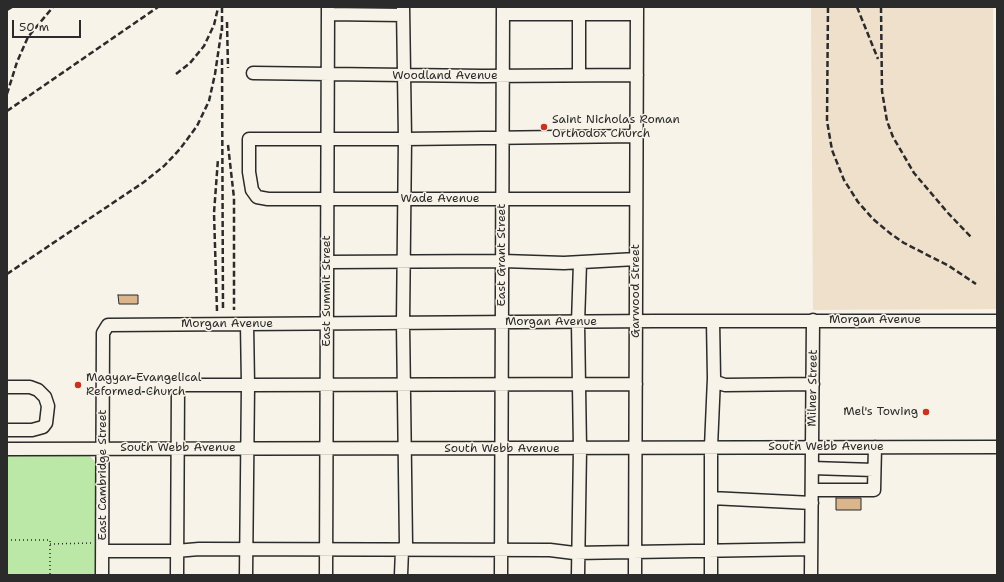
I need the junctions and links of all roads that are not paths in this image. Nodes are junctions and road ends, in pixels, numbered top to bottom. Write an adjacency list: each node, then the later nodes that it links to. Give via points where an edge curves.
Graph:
1 (503, 10): 2 (street); 11 (street, East Grant Street)
2 (579, 10): 5 (street); 8 (street)
3 (328, 11): 4 (street); 7 (street, East Summit Street)
4 (403, 11): 10 (street)
5 (637, 11): 9 (street, Garwood Street)
6 (253, 73): 7 (street, Woodland Avenue)
7 (328, 75): 10 (street, Woodland Avenue); 14 (street, East Summit Street)
8 (579, 75): 9 (street, Woodland Avenue); 11 (street, Woodland Avenue)
9 (637, 75): 13 (street, Garwood Street)
10 (402, 76): 11 (street, Woodland Avenue); 15 (street)
11 (503, 76): 12 (street, East Grant Street)
12 (503, 136): 13 (street); 15 (street); 18 (street, East Grant Street)
13 (637, 136): 19 (street, Garwood Street)
14 (328, 139): 15 (street); 16 (street, East Summit Street); 16 (street, Wade Avenue, via 249,139 249,172 252,190 257,197)
15 (405, 139): 17 (street)
16 (328, 199): 17 (street, Wade Avenue); 22 (street, East Summit Street)
17 (403, 199): 18 (street, Wade Avenue); 23 (street)
18 (503, 199): 19 (street, Wade Avenue); 21 (street, East Grant Street)
19 (636, 199): 20 (street, Garwood Street)
20 (636, 259): 24 (street); 29 (street, Garwood Street)
21 (503, 261): 23 (street); 24 (street); 28 (street, East Grant Street)
22 (328, 262): 23 (street); 30 (street, East Summit Street)
23 (403, 262): 31 (street)
24 (580, 263): 32 (street)
25 (813, 320): 26 (street, Morgan Avenue); 27 (street, Morgan Avenue); 38 (street, Milner Street)
26 (713, 321): 29 (street, Morgan Avenue); 35 (street)
27 (997, 321)
28 (502, 322): 31 (street, Morgan Avenue); 32 (street, Morgan Avenue); 41 (street, East Grant Street)
29 (636, 322): 32 (street, Morgan Avenue); 37 (street, Garwood Street)
30 (327, 323): 31 (street, Morgan Avenue); 33 (street, Morgan Avenue); 43 (street, East Summit Street)
31 (403, 323): 44 (street)
32 (578, 323): 36 (street)
33 (247, 324): 34 (street, Morgan Avenue, via 115,324); 40 (street)
34 (105, 328): 39 (street, East Cambridge Street)
35 (714, 378): 38 (street, via 716,382 725,384); 47 (street)
36 (579, 384): 37 (street); 41 (street); 59 (street)
37 (636, 384): 56 (street, Garwood Street)
38 (813, 384): 48 (street, Milner Street)
39 (103, 385): 42 (street); 51 (street, East Cambridge Street)
40 (248, 385): 42 (street); 43 (street); 53 (street)
41 (502, 385): 44 (street); 58 (street, East Grant Street)
42 (178, 386): 52 (street)
43 (327, 386): 44 (street); 54 (street, East Summit Street)
44 (403, 386): 55 (street)
45 (7, 387): 46 (street, via 30,387 38,390 46,397 48,406 43,427 32,430)
46 (7, 430)
47 (711, 447): 48 (street, South Webb Avenue); 56 (street, South Webb Avenue); 63 (street)
48 (812, 447): 49 (street, South Webb Avenue); 60 (street, Milner Street)
49 (875, 447): 50 (street, South Webb Avenue); 61 (street)
50 (997, 447)
51 (103, 448): 52 (street, South Webb Avenue); 57 (street, South Webb Avenue); 70 (street, East Cambridge Street)
52 (178, 448): 53 (street, South Webb Avenue); 71 (street)
53 (248, 448): 54 (street, South Webb Avenue); 66 (street)
54 (327, 448): 55 (street, South Webb Avenue); 67 (street, East Summit Street)
55 (404, 448): 58 (street, South Webb Avenue); 68 (street, via 406,545)
56 (636, 448): 59 (street, South Webb Avenue); 73 (street, Garwood Street)
57 (7, 449)
58 (502, 449): 59 (street, South Webb Avenue); 72 (street, East Grant Street)
59 (580, 449): 74 (street)
60 (812, 468): 61 (street); 62 (street, Milner Street)
61 (874, 470): 62 (street, via 874,490)
62 (812, 490): 64 (street, Milner Street)
63 (711, 498): 64 (street); 69 (street)
64 (812, 503): 65 (street, Milner Street)
65 (811, 548): 69 (street); 84 (street, Milner Street)
66 (246, 550): 67 (street); 71 (street); 77 (street)
67 (326, 550): 68 (street); 78 (street, East Summit Street)
68 (402, 550): 72 (street); 79 (street)
69 (711, 550): 73 (street); 83 (street)
70 (102, 551): 71 (street); 75 (street, East Cambridge Street)
71 (176, 551): 76 (street)
72 (502, 551): 74 (street, via 550,550); 80 (street, East Grant Street)
73 (636, 551): 74 (street); 82 (street, Garwood Street)
74 (578, 553): 81 (street)
75 (102, 575)
76 (176, 575)
77 (246, 575)
78 (326, 575)
79 (402, 575)
80 (501, 575)
81 (578, 575)
82 (635, 575)
83 (711, 575)
84 (811, 575)

